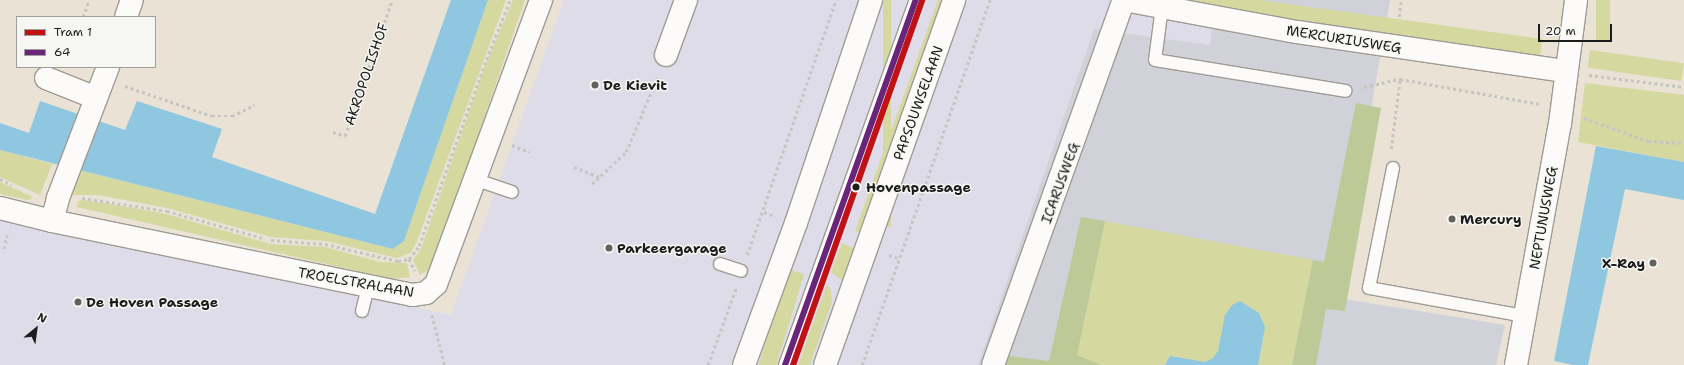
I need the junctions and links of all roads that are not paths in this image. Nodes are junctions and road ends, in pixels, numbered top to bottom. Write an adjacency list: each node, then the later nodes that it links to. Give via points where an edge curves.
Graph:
1 (132, 0): 10 (street)
2 (541, 0): 17 (street, TROELSTRALAAN)
3 (686, 0): 11 (street)
4 (871, 0): 26 (street, via 796,223)
5 (916, 0): 27 (lane)
6 (954, 0): 28 (street, PAPSOUWSELAAN)
7 (1124, 0): 9 (street, MERCURIUSWEG); 29 (street, ICARUSWEG)
8 (1576, 0): 12 (street, NEPTUNUSWEG)
9 (1162, 7): 12 (street, MERCURIUSWEG, via 1297,32); 15 (lane, via 1155,60)
10 (126, 16)
11 (666, 55)
12 (1566, 71): 25 (street, NEPTUNUSWEG, via 1562,108)
13 (46, 78): 14 (street)
14 (100, 89): 20 (street, via 60,191)
15 (1346, 91)
16 (1392, 168): 25 (lane, via 1369,288)
17 (474, 179): 18 (lane); 23 (street, TROELSTRALAAN, via 436,284 426,293 412,296)
18 (512, 192)
19 (0, 208): 20 (street, TROELSTRALAAN)
20 (52, 221): 23 (street, TROELSTRALAAN)
21 (720, 264): 22 (lane)
22 (741, 272)
23 (368, 286): 24 (lane)
24 (362, 311)
25 (1525, 316): 30 (street, NEPTUNUSWEG)
26 (744, 365)
27 (785, 365)
28 (825, 365)
29 (994, 365)
30 (1516, 365)

